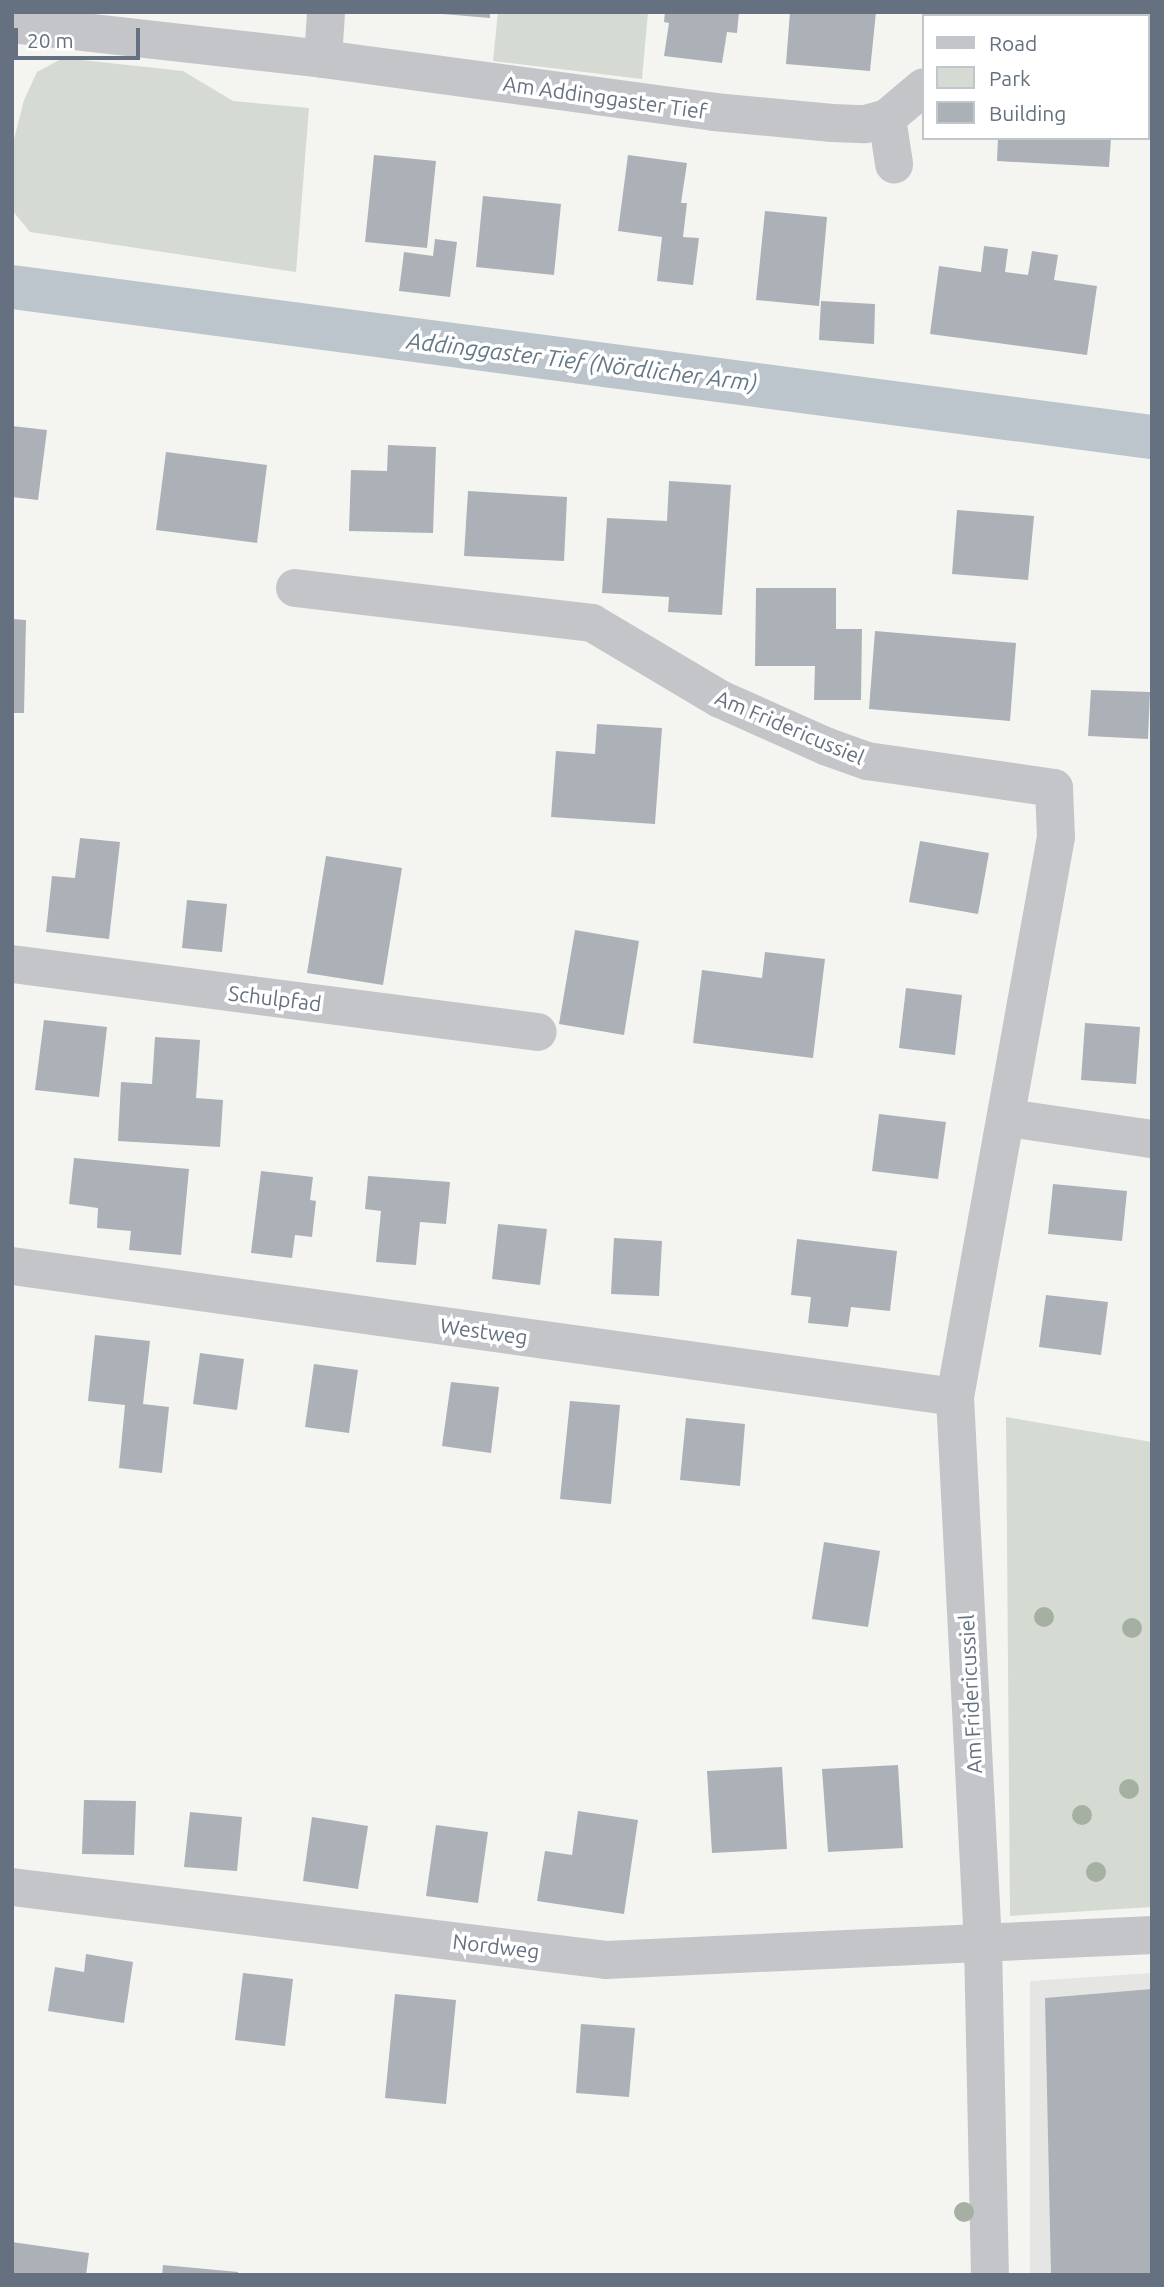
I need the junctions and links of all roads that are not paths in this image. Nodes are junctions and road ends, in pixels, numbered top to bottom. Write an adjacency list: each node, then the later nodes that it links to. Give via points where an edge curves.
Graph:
1 (326, 12): 3 (street)
2 (12, 24): 3 (street, Am Addinggaster Tief)
3 (323, 59): 5 (street, Am Addinggaster Tief, via 714,112 832,123 865,124)
4 (922, 89): 5 (street)
5 (887, 118): 6 (street)
6 (894, 164)
7 (295, 588): 10 (street, Am Fridericussiel, via 592,623 720,699 825,746 867,761 1054,788 1056,837)
8 (12, 964): 9 (street, Schulpfad)
9 (538, 1032)
10 (1008, 1118): 11 (street); 13 (street, Am Fridericussiel)
11 (1152, 1139)
12 (12, 1266): 13 (street, Westweg)
13 (956, 1397): 16 (street, Am Fridericussiel)
14 (12, 1887): 16 (street, Nordweg, via 606,1960)
15 (1152, 1935): 16 (street, Nordweg)
16 (983, 1944): 17 (street, Am Fridericussiel)
17 (990, 2275)

